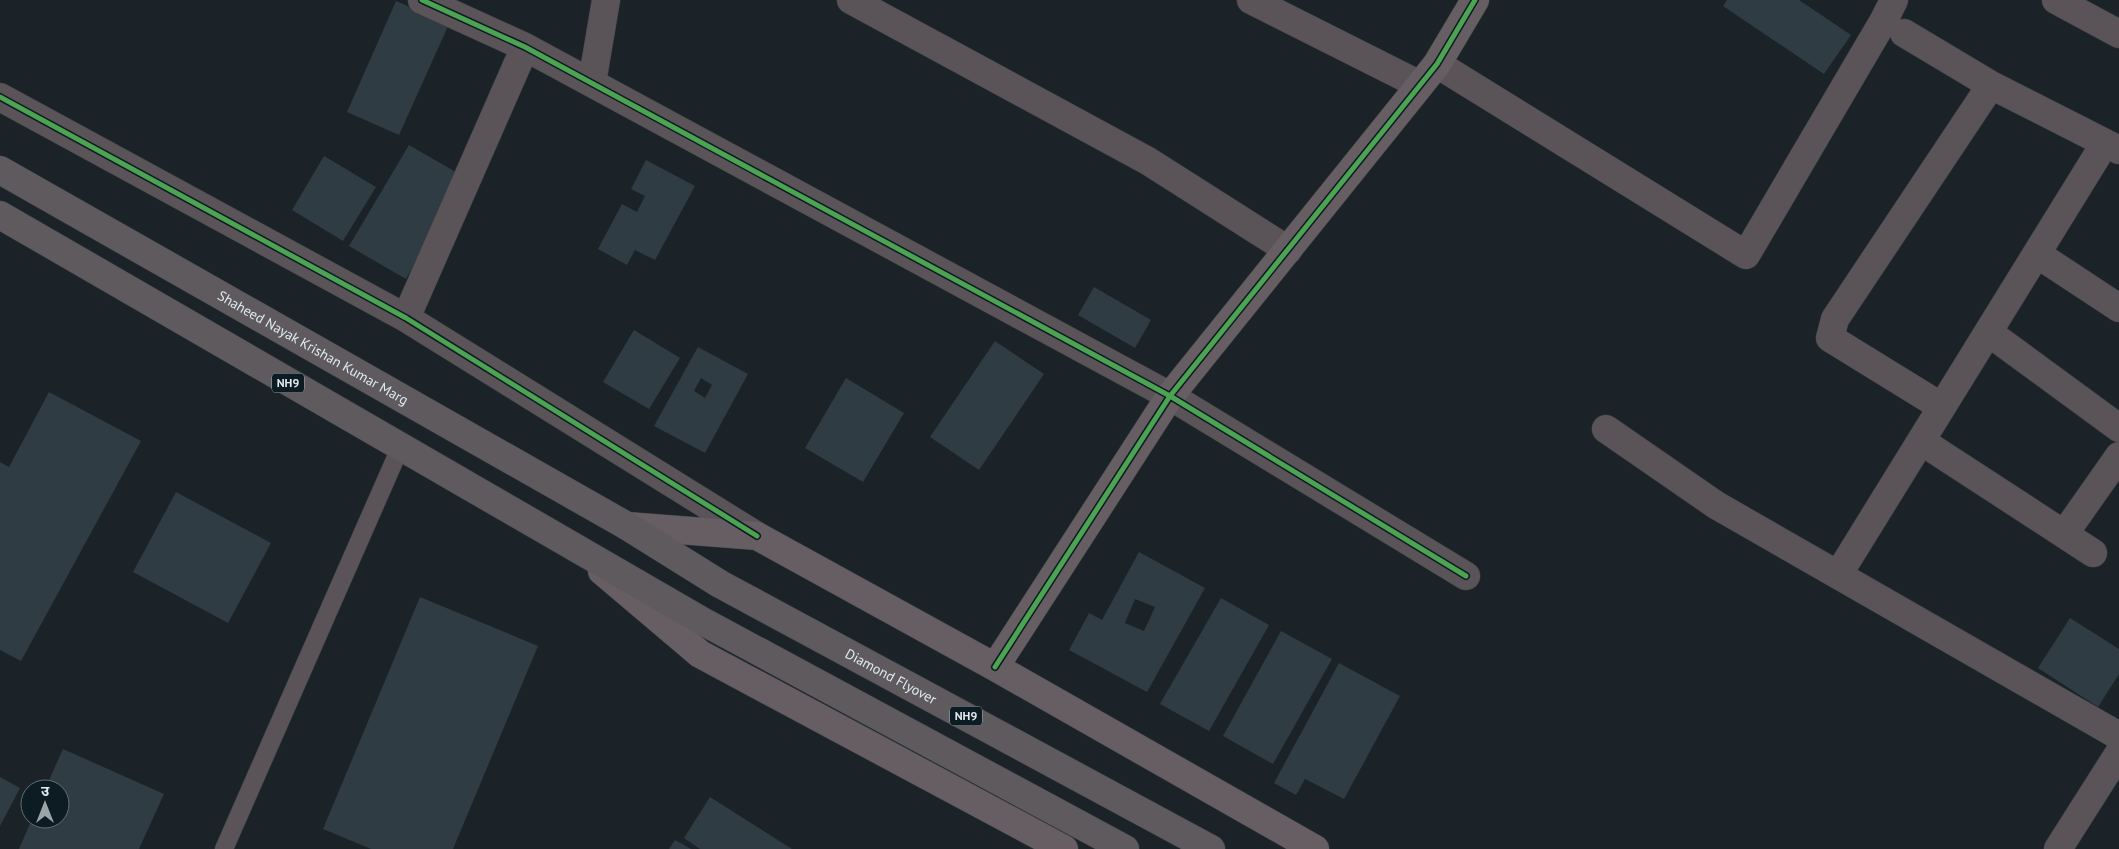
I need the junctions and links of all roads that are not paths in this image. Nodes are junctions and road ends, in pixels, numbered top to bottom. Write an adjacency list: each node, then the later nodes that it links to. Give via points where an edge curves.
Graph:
1 (422, 0): 10 (street)
2 (606, 0): 12 (street)
3 (851, 0): 19 (street, via 1148,161)
4 (1251, 0): 13 (street)
5 (1475, 0): 11 (street)
6 (1894, 0): 11 (street, via 1746,255)
7 (2056, 0): 9 (street)
8 (1904, 33): 14 (street)
9 (2119, 34)
10 (525, 48): 12 (street); 22 (street)
11 (1437, 64): 13 (street)
12 (592, 83): 24 (street)
13 (1420, 85): 19 (street)
14 (1991, 85): 16 (street); 25 (street, via 1835,319 1830,338)
15 (0, 97): 22 (street)
16 (2112, 147): 20 (street)
17 (0, 170): 31 (highway, Shaheed Nayak Krishan Kumar Marg)
18 (0, 215): 29 (highway, NH9)
19 (1288, 250): 24 (street)
20 (2037, 254): 21 (street); 23 (street)
21 (2119, 308)
22 (406, 318): 33 (street)
23 (1988, 332): 25 (street); 27 (street)
24 (1170, 396): 37 (street); 38 (street)
25 (1942, 407): 28 (street)
26 (1606, 428): 36 (street, via 1716,505)
27 (2119, 428)
28 (1921, 441): 32 (street); 36 (street)
29 (400, 448): 34 (highway, NH9); 41 (lane)
30 (2119, 456): 32 (street)
31 (627, 526): 33 (street); 44 (highway, Diamond Flyover / NH9, via 720,584)
32 (2065, 533): 35 (street)
33 (757, 536): 38 (street)
34 (577, 550): 42 (street, via 700,654); 43 (highway, NH9)
35 (2093, 553)
36 (1838, 575): 39 (street)
37 (1466, 576)
38 (995, 666): 45 (street)
39 (2119, 736)
40 (2119, 753): 46 (street)
41 (224, 849)
42 (1064, 849)
43 (1125, 849)
44 (1211, 849)
45 (1315, 849)
46 (2058, 849)

